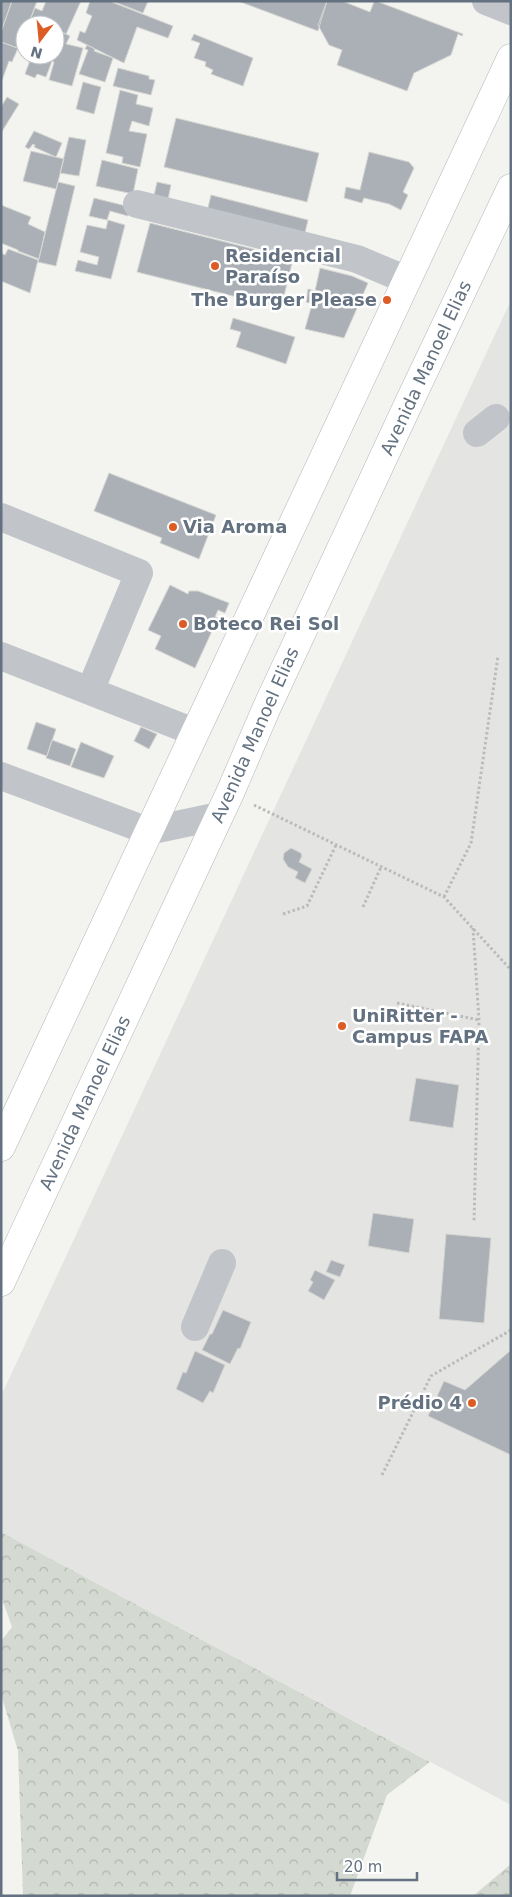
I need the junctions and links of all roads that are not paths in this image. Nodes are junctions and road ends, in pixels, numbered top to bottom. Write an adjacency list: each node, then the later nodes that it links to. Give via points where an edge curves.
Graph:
1 (486, 1): 2 (street)
2 (511, 11)
3 (511, 58): 6 (main road)
4 (511, 188): 12 (main road, Avenida Manoel Elias)
5 (137, 204): 6 (street, via 357,259)
6 (407, 280): 10 (main road)
7 (1, 517): 9 (street, via 139,574)
8 (1, 656): 9 (street)
9 (90, 691): 10 (street)
10 (194, 732): 13 (main road)
11 (1, 776): 13 (street)
12 (224, 805): 13 (street); 16 (main road, Avenida Manoel Elias)
13 (148, 831): 14 (main road)
14 (1, 1147)
15 (222, 1263): 17 (street)
16 (1, 1282)
17 (195, 1327)

